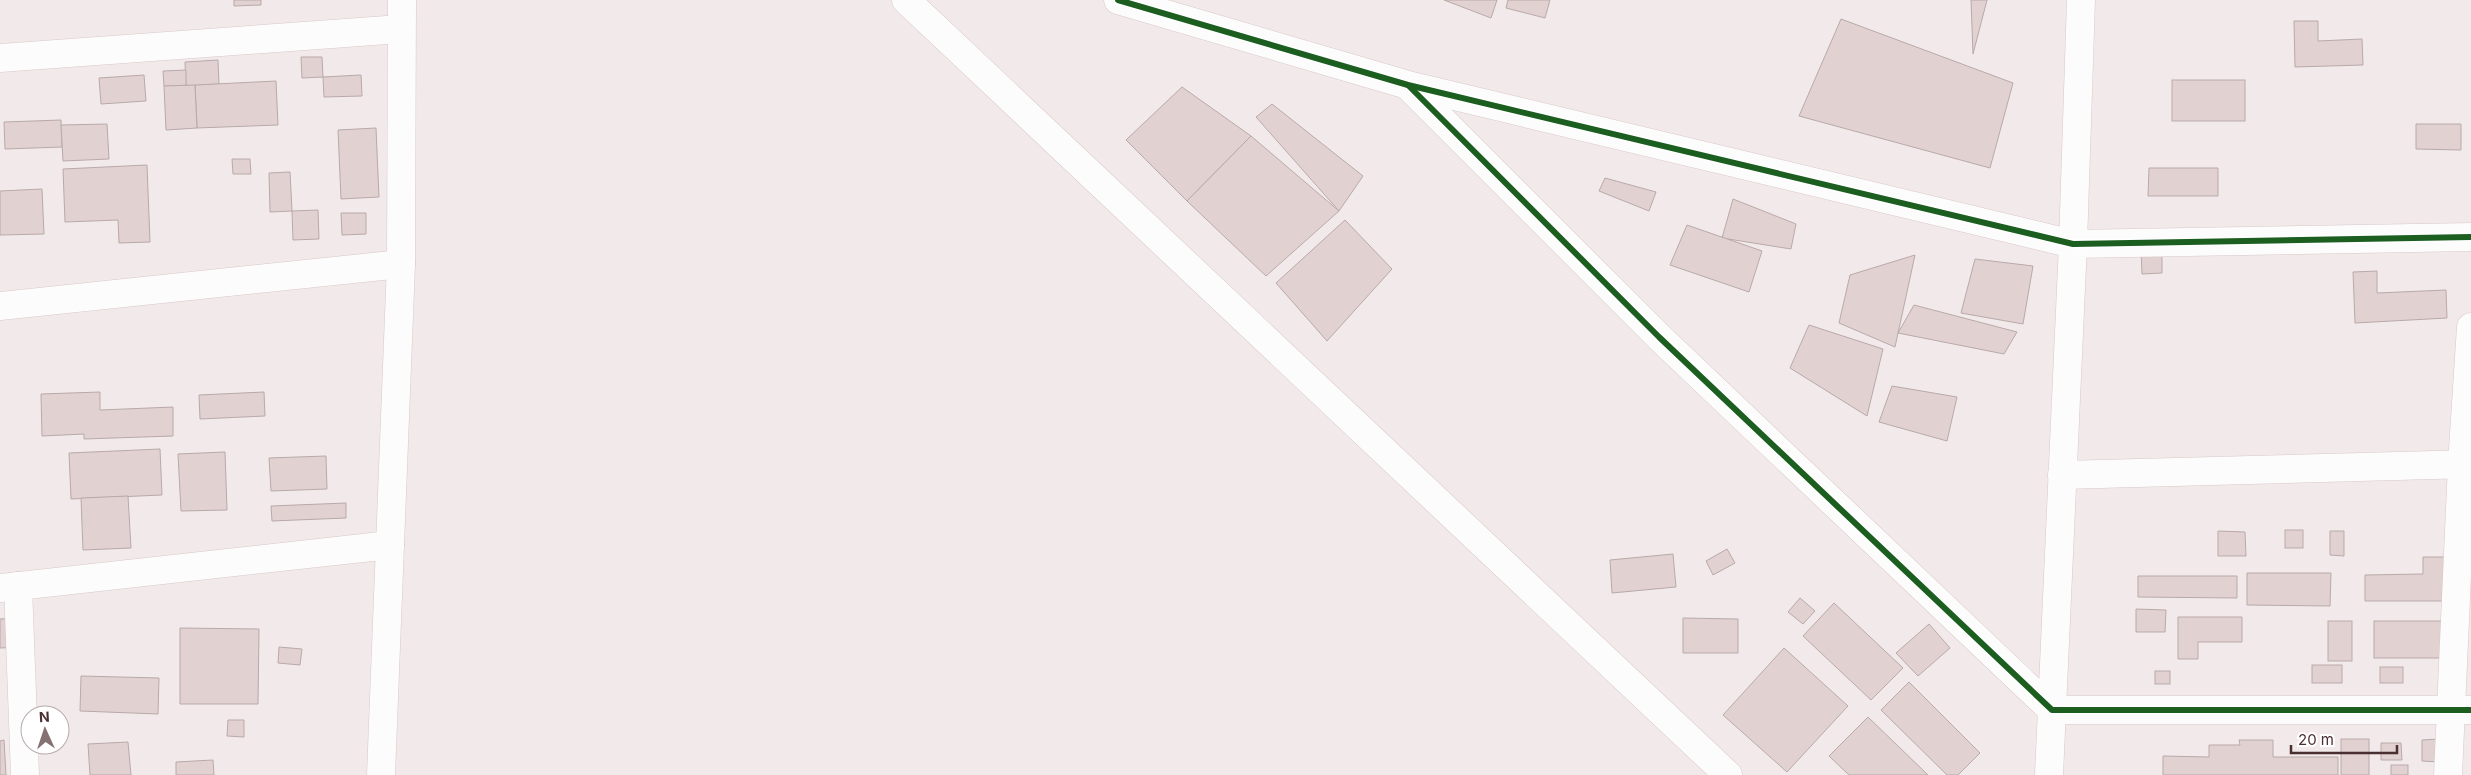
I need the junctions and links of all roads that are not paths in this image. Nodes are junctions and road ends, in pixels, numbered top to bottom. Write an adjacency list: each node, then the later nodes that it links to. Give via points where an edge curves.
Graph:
1 (402, 0): 5 (street)
2 (906, 0): 21 (street)
3 (1121, 0): 7 (street)
4 (2081, 0): 9 (street)
5 (402, 29): 6 (street); 10 (street)
6 (0, 58)
7 (1408, 85): 9 (street); 17 (street, via 1659,338)
8 (2471, 237): 9 (street)
9 (2073, 244): 14 (street)
10 (401, 264): 11 (street); 15 (street)
11 (0, 306)
12 (2471, 327): 13 (street)
13 (2466, 464): 14 (street); 18 (street)
14 (2062, 475): 17 (street)
15 (390, 545): 16 (street); 20 (street)
16 (9, 587): 19 (street)
17 (2052, 710): 18 (street); 22 (street)
18 (2461, 710): 23 (street)
19 (25, 775)
20 (381, 775)
21 (1728, 775)
22 (2049, 775)
23 (2448, 775)

